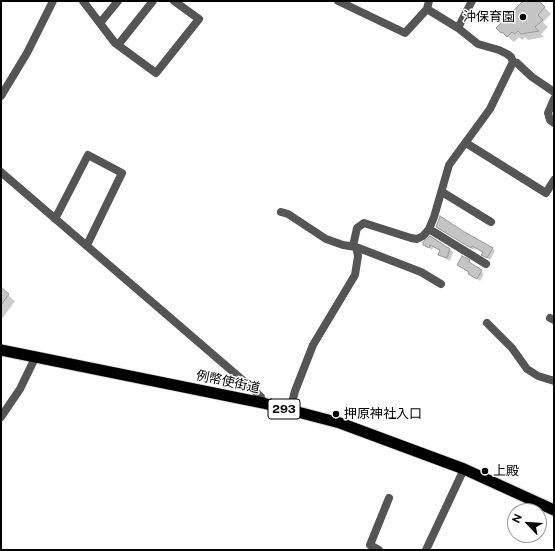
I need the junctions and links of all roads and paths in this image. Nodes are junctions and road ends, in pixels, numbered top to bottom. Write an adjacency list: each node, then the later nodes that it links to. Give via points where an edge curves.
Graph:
1 (53, 1): 14 (street, via 27,53)
2 (83, 1): 9 (street)
3 (118, 1): 9 (street)
4 (153, 1): 11 (street)
5 (174, 1): 11 (street, via 199,19 156,73)
6 (338, 1): 8 (street, via 404,33)
7 (472, 1): 10 (street)
8 (428, 5): 10 (street)
9 (100, 23): 11 (street)
10 (458, 28): 12 (street, via 478,44 507,54)
11 (118, 46)
12 (513, 62): 13 (street); 17 (street, via 490,109)
13 (554, 92)
14 (1, 96)
15 (554, 99): 16 (street, via 548,113)
16 (554, 123)
17 (466, 142): 19 (street, via 546,193); 20 (street, via 449,165)
18 (1, 172): 22 (street)
19 (554, 180)
20 (442, 192): 23 (street); 24 (street)
21 (281, 212): 26 (street, via 326,239)
22 (56, 219): 25 (street); 25 (street, via 88,155 122,173)
23 (491, 222)
24 (429, 229): 26 (street, via 420,238 414,239 364,223 357,228); 27 (street)
25 (87, 245): 33 (street, via 253,389)
26 (354, 247): 28 (street, via 421,272); 34 (street, via 358,256 355,275 313,346)
27 (486, 264)
28 (441, 284)
29 (487, 323): 32 (street, via 512,348 527,369)
30 (1, 350): 31 (highway, 例幣使街道 / 293)
31 (35, 358): 33 (highway, 例幣使街道 / 293); 35 (street, via 20,389)
32 (554, 381)
33 (263, 403): 34 (highway, 例幣使街道 / 293)
34 (290, 410): 36 (highway, 例幣使街道 / 293, via 365,431)
35 (1, 418)
36 (464, 469): 38 (highway, 例幣使街道 / 293); 40 (street)
37 (389, 498): 39 (street, via 370,545)
38 (554, 510)
39 (379, 550)
40 (426, 550)

